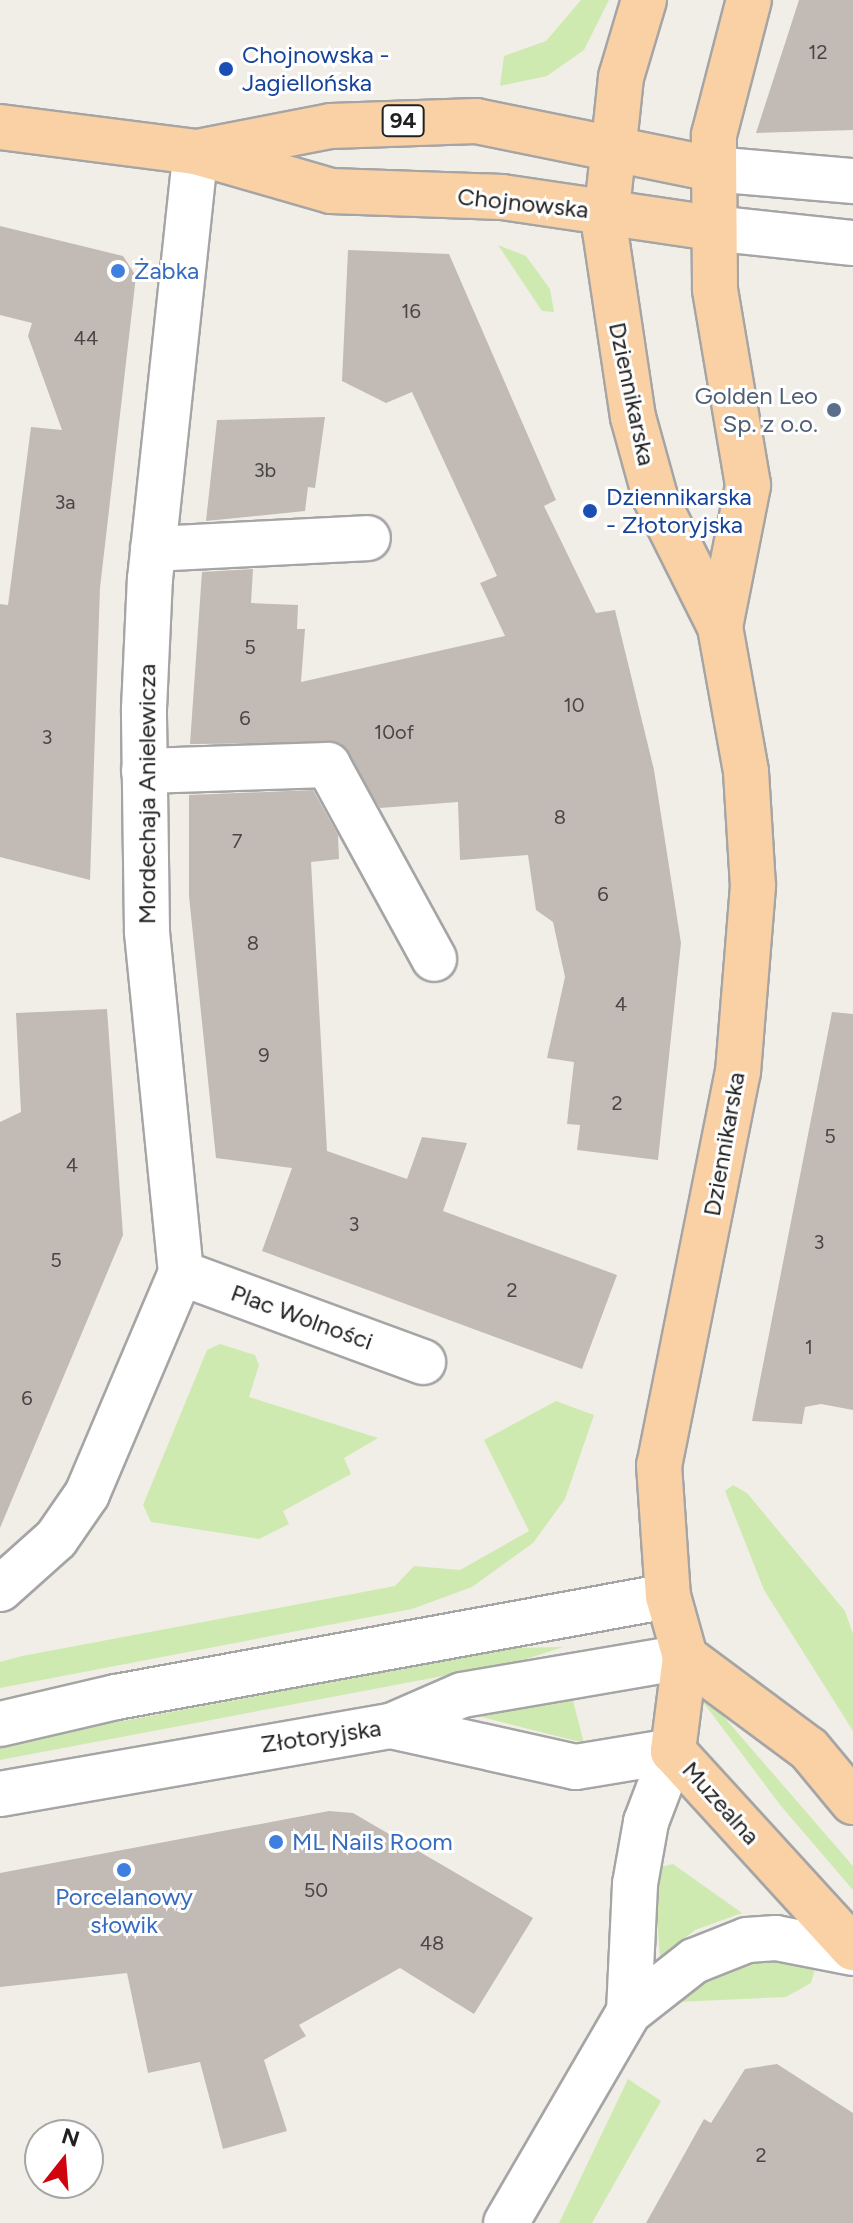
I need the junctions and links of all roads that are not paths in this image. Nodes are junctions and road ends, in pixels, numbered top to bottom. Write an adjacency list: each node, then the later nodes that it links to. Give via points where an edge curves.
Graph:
1 (644, 0): 4 (main road, Dziennikarska, via 621,77)
2 (749, 0): 6 (main road, Dziennikarska, via 723,85)
3 (0, 127): 5 (main road, Chojnowska / 94)
4 (610, 147): 5 (main road, Chojnowska / 94, via 495,122 393,120); 6 (main road, Chojnowska / 94); 8 (main road, Dziennikarska)
5 (196, 152): 8 (main road, Chojnowska / 94, via 331,191 502,197); 12 (street, Mordechaja Anielewicza)
6 (712, 169): 7 (street, Chojnowska); 9 (main road, Dziennikarska)
7 (853, 181)
8 (606, 212): 9 (main road, Chojnowska / 94); 13 (main road, Dziennikarska, via 618,333 651,484)
9 (712, 228): 10 (street, Chojnowska); 13 (main road, Dziennikarska, via 715,289 748,485)
10 (853, 243)
11 (368, 538): 12 (street)
12 (153, 549): 14 (street, Mordechaja Anielewicza)
13 (720, 627): 19 (main road, Dziennikarska, via 746,772 752,943 728,1131 659,1465)
14 (144, 771): 15 (street, via 328,765); 16 (street, Mordechaja Anielewicza, via 147,931)
15 (434, 959)
16 (181, 1273): 17 (street, Plac Wolności); 18 (street, Mordechaja Anielewicza, via 99,1469 56,1539)
17 (423, 1362)
18 (0, 1589)
19 (668, 1596): 20 (main road, Dziennikarska); 21 (street, via 116,1697)
20 (685, 1657): 22 (street, Złotoryjska, via 462,1695); 23 (main road, Muzealna); 25 (main road, via 809,1749)
21 (0, 1724)
22 (391, 1726): 23 (street, via 576,1767); 24 (street, Złotoryjska)
23 (673, 1751): 26 (main road, Muzealna); 27 (street, via 640,1853)
24 (0, 1794)
25 (853, 1802)
26 (853, 1950): 27 (street, via 805,1939 747,1940 694,1961)
27 (629, 2012): 28 (street)
28 (506, 2223)

